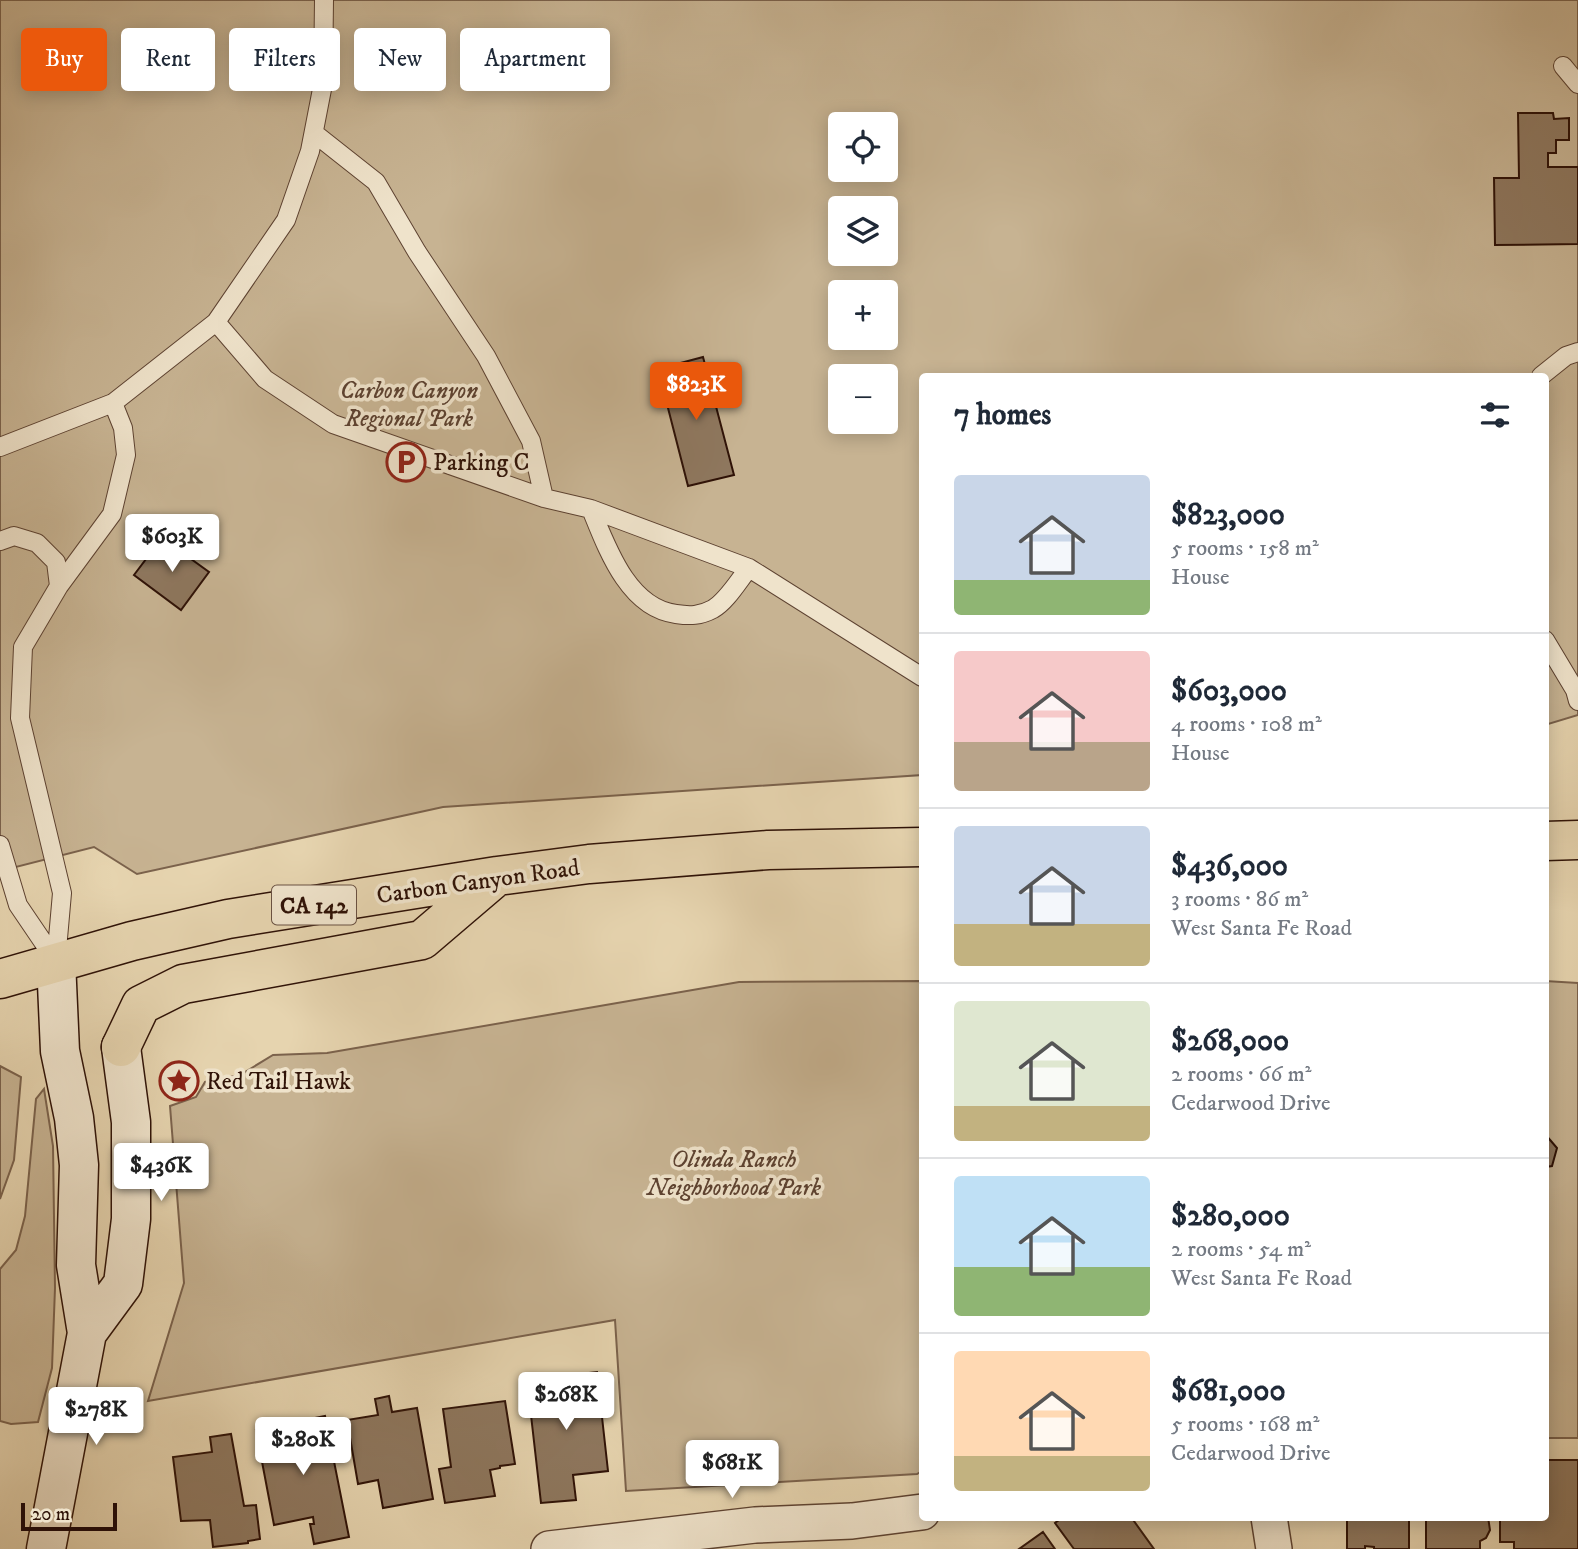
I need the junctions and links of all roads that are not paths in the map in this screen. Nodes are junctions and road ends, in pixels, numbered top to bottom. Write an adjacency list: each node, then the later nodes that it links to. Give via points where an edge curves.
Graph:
1 (324, 0): 4 (lane, via 323,84)
2 (1563, 66): 3 (lane)
3 (1578, 84)
4 (314, 133): 5 (lane, via 286,219); 10 (lane, via 376,181 486,356 531,441)
5 (216, 321): 8 (lane); 10 (lane, via 265,379 333,424)
6 (1578, 352): 7 (lane)
7 (1546, 373)
8 (113, 403): 9 (lane); 14 (lane, via 123,428 126,455 112,514)
9 (0, 447)
10 (544, 498): 11 (lane)
11 (591, 509): 13 (lane); 13 (lane, via 626,580 645,602 669,613 695,616 715,608)
12 (0, 541): 14 (lane, via 14,536 37,543 57,562)
13 (749, 568): 16 (lane)
14 (59, 586): 23 (lane, via 23,647 20,719 62,893)
15 (1549, 647): 17 (lane)
16 (919, 675)
17 (1578, 701)
18 (1578, 840): 19 (main road)
19 (1549, 841)
20 (0, 845): 23 (lane, via 18,905)
21 (919, 847): 22 (main road, Carbon Canyon Road / CA 142, via 768,850)
22 (497, 876): 23 (main road, Carbon Canyon Road / CA 142, via 228,919); 25 (main road, via 422,940 183,984 141,1005)
23 (56, 961): 24 (main road, Carbon Canyon Road / CA 142); 26 (street, via 60,1052 79,1165 76,1265)
24 (0, 979)
25 (121, 1047): 26 (street, via 131,1122 131,1219 123,1284)
26 (88, 1333): 29 (street)
27 (919, 1512): 30 (street, via 755,1525)
28 (1270, 1521): 31 (street)
29 (46, 1549)
30 (550, 1549)
31 (1274, 1549)

